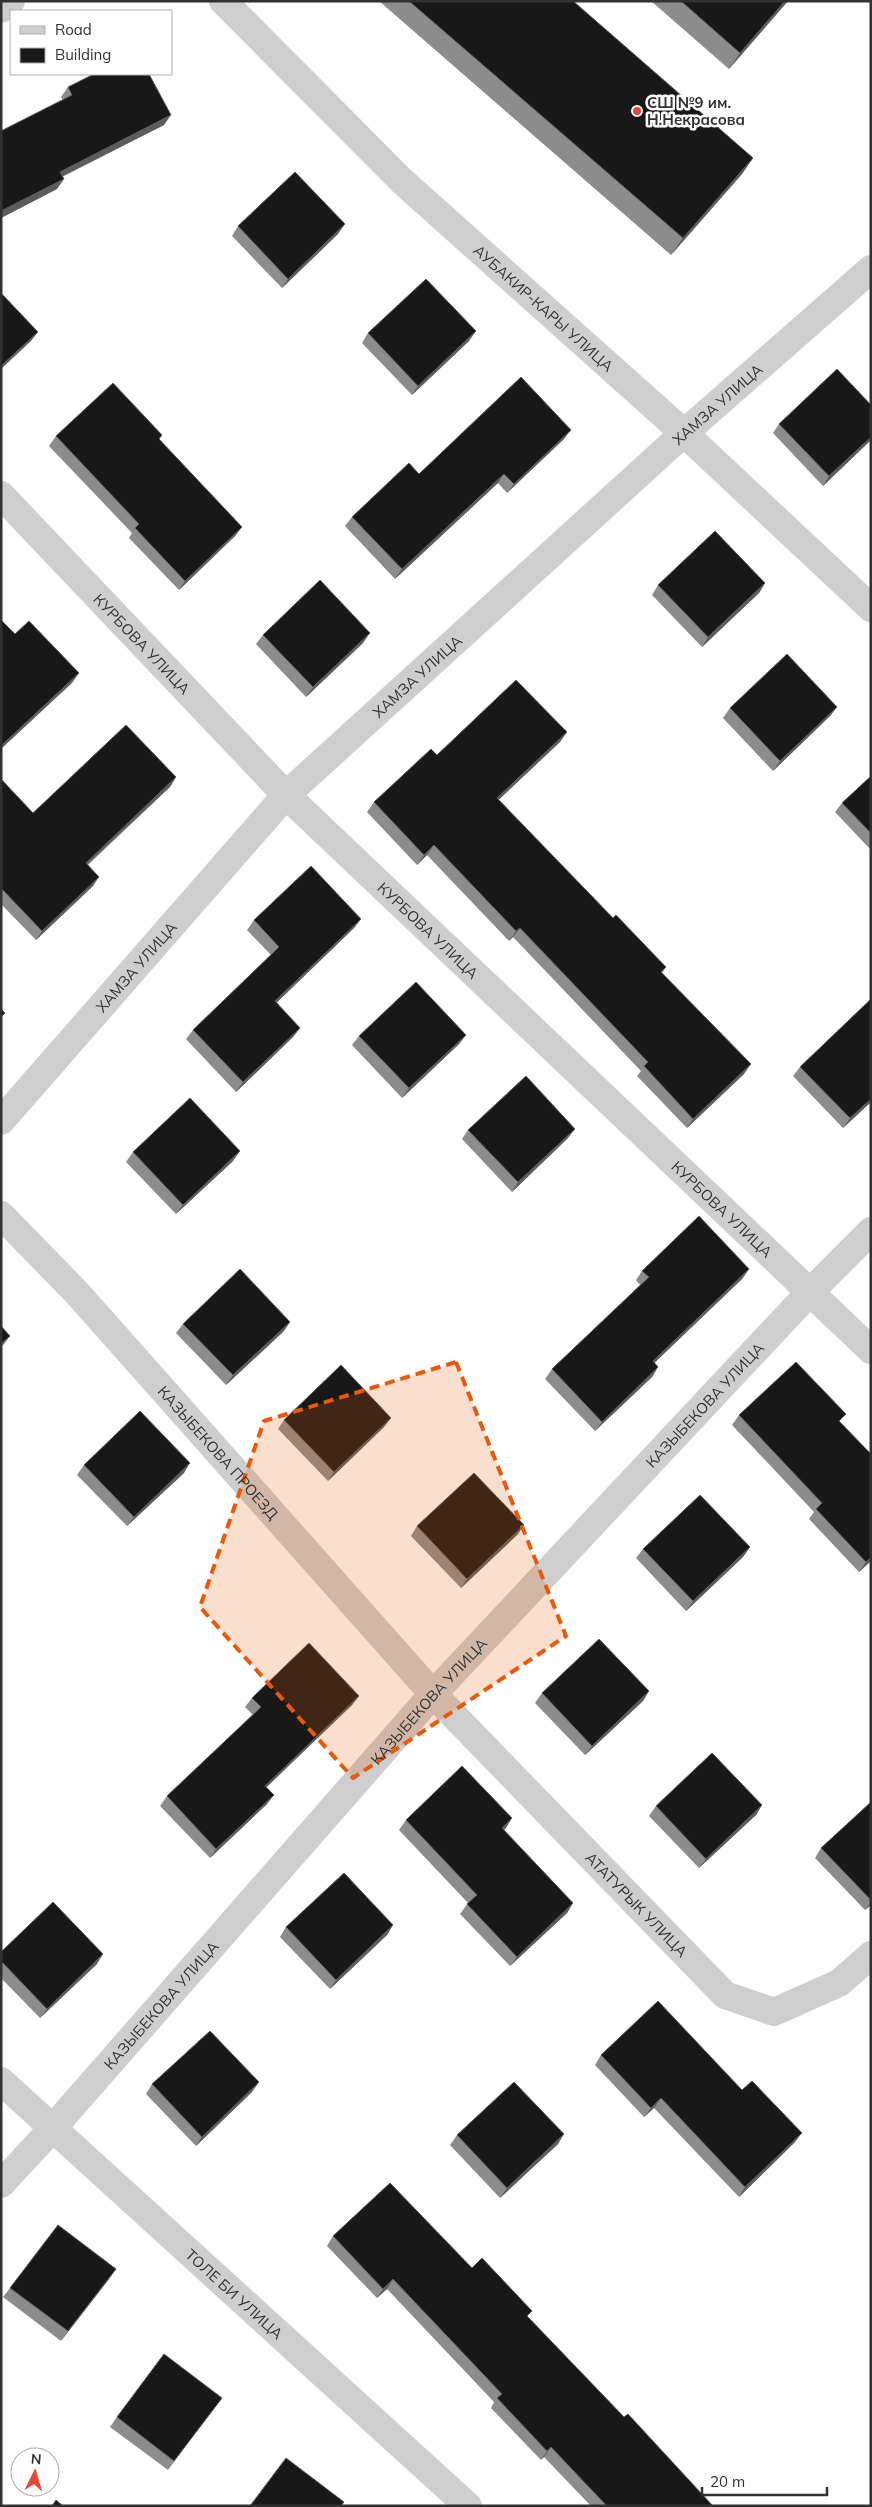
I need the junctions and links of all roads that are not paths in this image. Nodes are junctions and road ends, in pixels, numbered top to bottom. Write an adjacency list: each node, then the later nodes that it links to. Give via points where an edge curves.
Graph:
1 (11, 1): 3 (street)
2 (223, 1): 5 (street, АУБАКИР-КАРЫ УЛИЦА, via 402,182)
3 (1, 9)
4 (871, 269): 5 (street, ХАМЗА УЛИЦА)
5 (684, 432): 7 (street, АУБАКИР-КАРЫ УЛИЦА); 8 (street, ХАМЗА УЛИЦА)
6 (1, 495): 8 (street, КУРБОВА УЛИЦА)
7 (871, 608)
8 (286, 795): 9 (street, ХАМЗА УЛИЦА); 12 (street, КУРБОВА УЛИЦА)
9 (1, 1121)
10 (1, 1215): 14 (street, КАЗЫБЕКОВА ПРОЕЗД, via 78,1294)
11 (871, 1231): 12 (street, КАЗЫБЕКОВА УЛИЦА)
12 (810, 1292): 13 (street, КУРБОВА УЛИЦА); 14 (street, КАЗЫБЕКОВА УЛИЦА)
13 (871, 1350)
14 (433, 1694): 15 (street, АТАТУРЫК УЛИЦА, via 725,1995 774,2012 839,1983); 17 (street, КАЗЫБЕКОВА УЛИЦА)
15 (871, 1955)
16 (1, 2081): 17 (street, ТОЛЕ БИ УЛИЦА)
17 (52, 2129): 18 (street, КАЗЫБЕКОВА УЛИЦА); 19 (street, ТОЛЕ БИ УЛИЦА)
18 (1, 2184)
19 (468, 2506)

